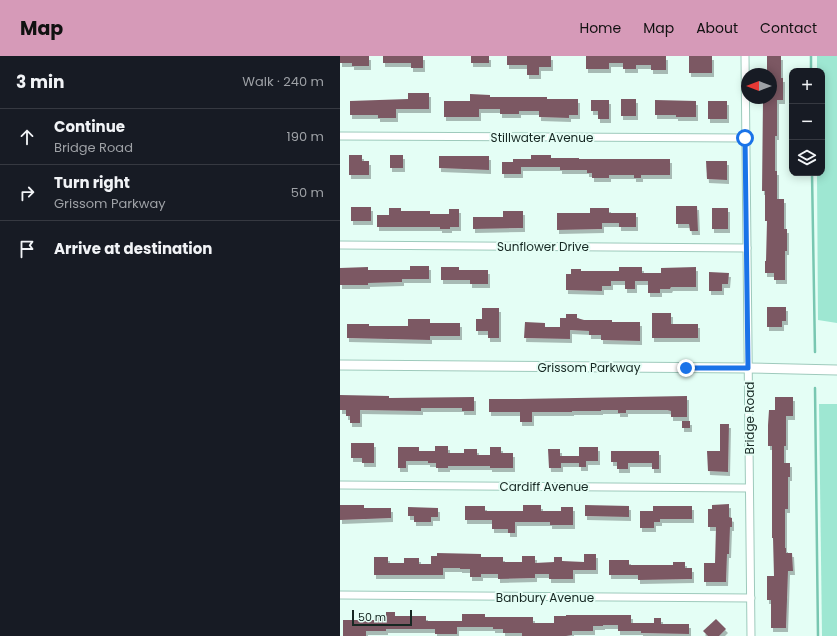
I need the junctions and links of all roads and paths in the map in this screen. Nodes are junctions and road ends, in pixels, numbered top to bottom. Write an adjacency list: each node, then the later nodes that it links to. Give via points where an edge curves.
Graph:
1 (745, 56): 3 (street, Bridge Road)
2 (340, 136): 3 (street, Stillwater Avenue)
3 (745, 138): 5 (street, Bridge Road)
4 (340, 245): 5 (street, Sunflower Drive)
5 (746, 248): 7 (street, Bridge Road)
6 (340, 365): 7 (main road, Grissom Parkway)
7 (748, 368): 8 (main road, Grissom Parkway); 10 (street, Bridge Road)
8 (837, 370)
9 (340, 485): 10 (street, Cardiff Avenue)
10 (749, 488): 12 (street, Bridge Road)
11 (340, 595): 12 (street, Banbury Avenue)
12 (751, 598): 13 (street, Bridge Road)
13 (751, 636)

